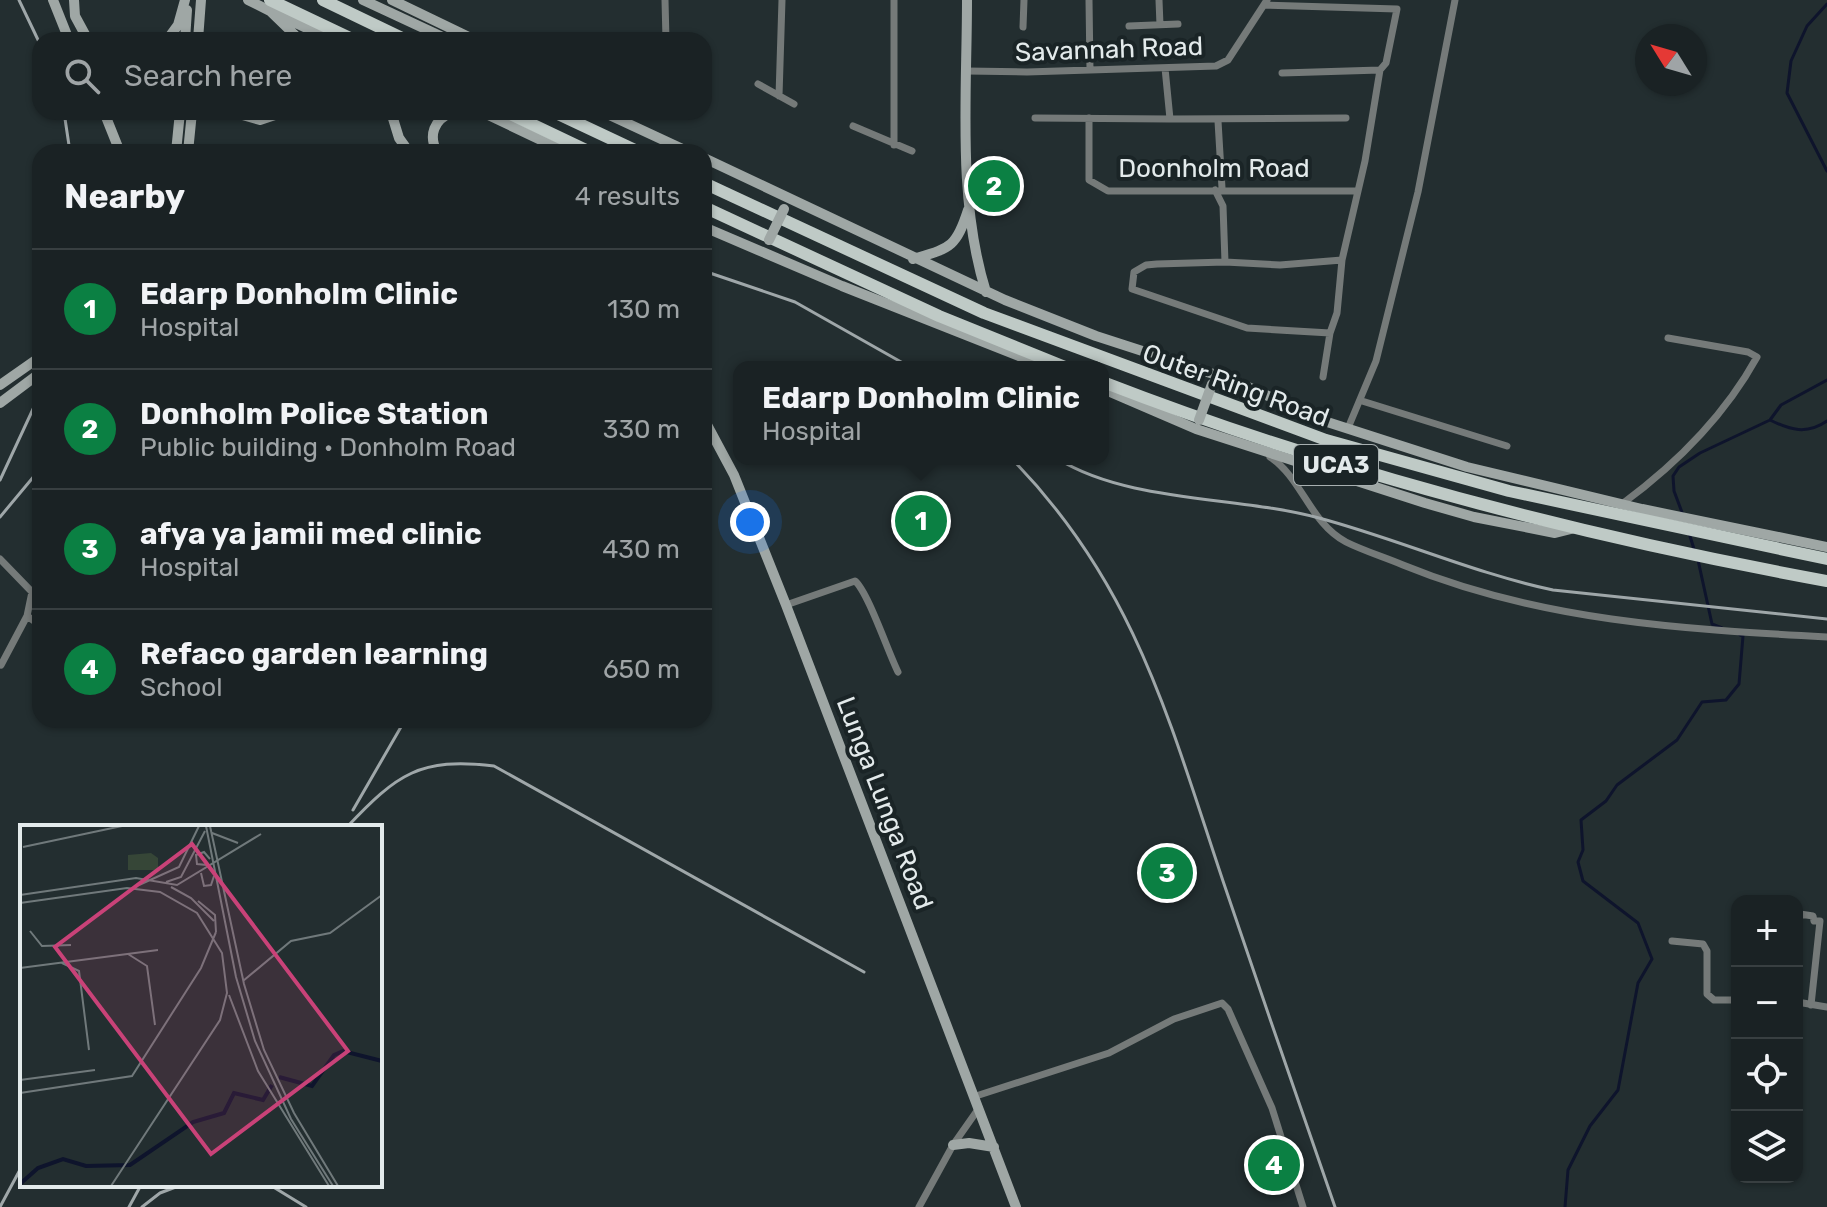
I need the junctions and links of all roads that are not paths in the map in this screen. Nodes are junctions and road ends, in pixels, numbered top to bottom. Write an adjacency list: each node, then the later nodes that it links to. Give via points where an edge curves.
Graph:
1 (53, 0): 26 (main road)
2 (74, 0): 27 (main road)
3 (186, 0): 28 (main road); 29 (main road)
4 (201, 0): 30 (main road)
5 (248, 0): 20 (main road)
6 (323, 0): 34 (main road)
7 (363, 0): 35 (main road)
8 (392, 0): 36 (main road)
9 (665, 0): 37 (street)
10 (782, 0): 44 (street)
11 (894, 0): 70 (street)
12 (967, 0): 41 (main road)
13 (1024, 0): 25 (street)
14 (1089, 0): 39 (street)
15 (1159, 0): 23 (street)
16 (1399, 0): 21 (street)
17 (1455, 0): 98 (street, via 1418,192)
18 (1266, 2): 19 (street); 38 (street, Savannah Road, via 1222,64)
19 (1331, 4): 21 (street)
20 (270, 5): 31 (main road); 32 (main road); 33 (main road)
21 (1397, 9): 40 (street)
22 (1178, 24): 23 (street)
23 (1160, 25): 24 (street)
24 (1129, 26)
25 (1023, 27)
26 (66, 32)
27 (84, 32)
28 (173, 32)
29 (185, 32)
30 (199, 32)
31 (293, 32)
32 (318, 32)
33 (335, 32)
34 (389, 32)
35 (432, 32)
36 (458, 32)
37 (666, 32)
38 (1165, 68): 39 (street, Savannah Road); 49 (street)
39 (1090, 70): 41 (street, Savannah Road)
40 (1380, 70): 42 (street); 75 (street)
41 (967, 71): 77 (main road)
42 (1282, 73)
43 (758, 84): 44 (street)
44 (779, 96): 45 (street)
45 (794, 104)
46 (1035, 118): 47 (street)
47 (1089, 118): 49 (street); 74 (street, Doonholm Road, via 1087,170 1094,186 1128,192)
48 (1346, 118): 59 (street)
49 (1170, 119): 59 (street)
50 (107, 120): 61 (main road)
51 (179, 120): 62 (main road)
52 (191, 120): 63 (main road)
53 (393, 120): 64 (main road)
54 (442, 120): 65 (main road, via 435,126)
55 (499, 120): 66 (main road)
56 (523, 120): 67 (main road)
57 (571, 120): 68 (main road)
58 (620, 120): 69 (main road)
59 (1218, 121): 74 (street)
60 (853, 126): 70 (street)
61 (117, 144)
62 (177, 144)
63 (189, 144)
64 (403, 144)
65 (433, 144)
66 (549, 144)
67 (573, 144)
68 (622, 144)
69 (672, 144)
70 (894, 145): 71 (street)
71 (912, 151)
72 (712, 162): 76 (main road, UCA3)
73 (712, 187): 89 (main road, Outer Ring Road / UCA3, via 942,295)
74 (1218, 189): 75 (street, Doonholm Road); 83 (street)
75 (1357, 191): 82 (street)
76 (786, 204): 80 (main road, bridge); 81 (main road, UCA3)
77 (969, 208): 81 (main road, via 951,246); 84 (main road, via 974,253)
78 (712, 211): 88 (main road, via 939,316)
79 (712, 230): 80 (main road)
80 (764, 251): 87 (main road)
81 (913, 259): 84 (main road, UCA3)
82 (1342, 260): 83 (street); 85 (street)
83 (1225, 262): 85 (street, via 1146,265 1134,272 1132,289 1247,328)
84 (986, 292): 94 (main road, UCA3)
85 (1330, 333): 92 (street)
86 (1668, 338): 105 (street, via 1757,357 1736,396 1658,477)
87 (1032, 361)
88 (1050, 361)
89 (1108, 361)
90 (1109, 361): 106 (main road, Outer Ring Road / UCA3, via 1386,459 1509,491)
91 (32, 363): 96 (main road)
92 (1323, 377)
93 (32, 379): 99 (main road)
94 (1215, 379): 100 (main road, bridge); 101 (main road, UCA3)
95 (1109, 384): 107 (main road, Outer Ring Road / UCA3, via 1378,478)
96 (0, 385)
97 (1109, 391): 100 (main road, Outer Ring Road / UCA3)
98 (1362, 401): 101 (street); 103 (street)
99 (0, 403)
100 (1197, 424): 104 (main road, Outer Ring Road / UCA3)
101 (1348, 428): 105 (main road, UCA3, via 1467,467)
102 (712, 434): 115 (main road, Lunga Lunga Road)
103 (1507, 446)
104 (1262, 451): 107 (main road, Outer Ring Road / UCA3, via 1474,517 1555,533); 118 (street, via 1279,463 1317,517 1345,542 1427,575 1520,605 1667,628)
105 (1622, 504): 106 (main road, UCA3)
106 (1642, 514): 108 (main road, Outer Ring Road / UCA3)
107 (1575, 528): 114 (main road, Outer Ring Road / UCA3)
108 (1711, 530): 109 (main road, UCA3); 111 (main road, Outer Ring Road / UCA3)
109 (1794, 541): 110 (main road, UCA3); 111 (main road)
110 (1827, 547)
111 (1807, 556): 113 (main road, Outer Ring Road / UCA3)
112 (0, 559): 116 (street, via 32,592)
113 (1827, 559)
114 (1827, 581)
115 (786, 605): 120 (street, via 855,581); 127 (main road, Lunga Lunga Road)
116 (27, 616): 117 (street); 119 (street)
117 (32, 619)
118 (1827, 637)
119 (1, 665)
120 (898, 672)
121 (1803, 915): 125 (street, via 1820,921)
122 (1672, 941): 123 (street, via 1703,944 1707,994 1714,1000)
123 (1731, 1000)
124 (1803, 1003): 125 (street)
125 (1811, 1005): 126 (street)
126 (1827, 1007)
127 (976, 1096): 128 (main road, Lunga Lunga Road); 133 (street, via 1109,1053 1169,1021 1222,1003 1272,1108)
128 (979, 1108): 129 (street); 130 (main road, Lunga Lunga Road)
129 (953, 1145): 130 (main road); 131 (street)
130 (994, 1147): 132 (main road, Lunga Lunga Road)
131 (919, 1207)
132 (1016, 1207)
133 (1303, 1207)

